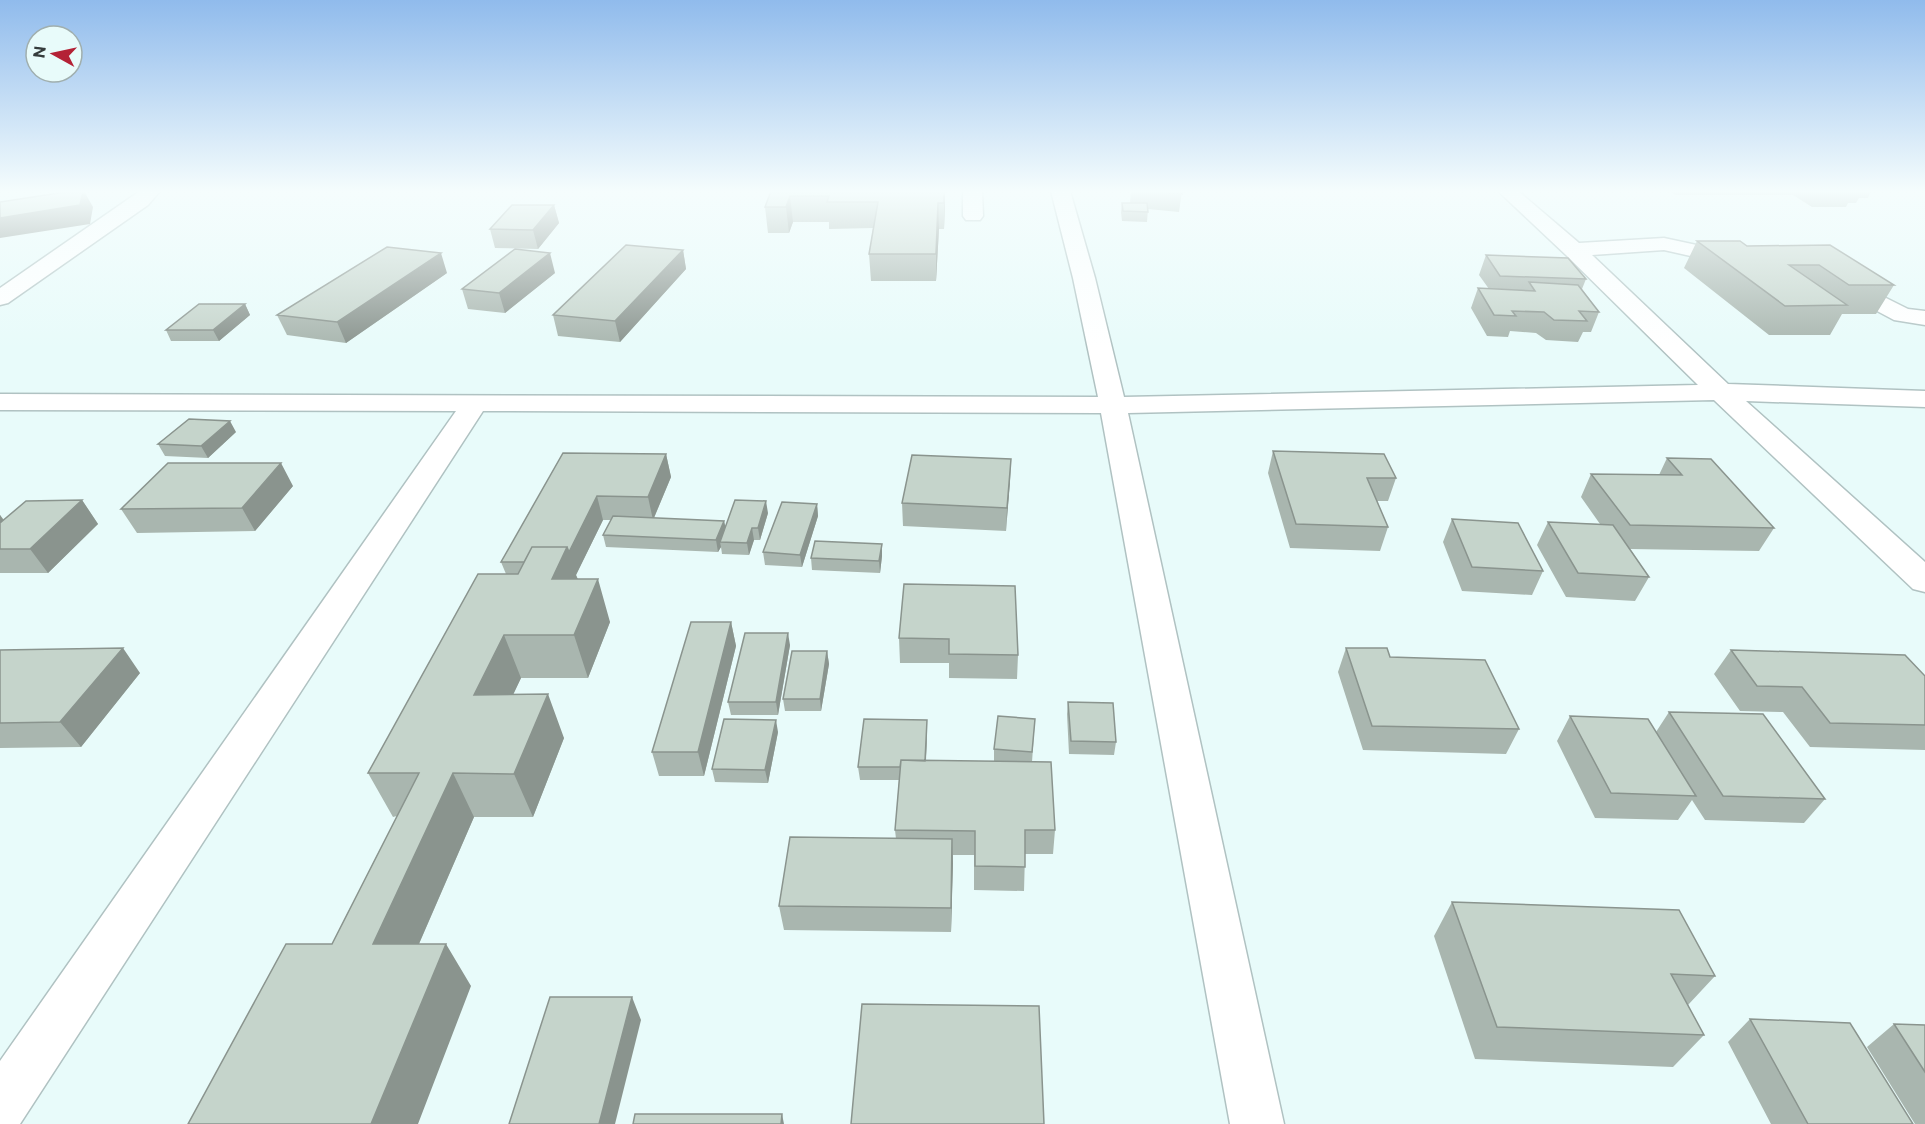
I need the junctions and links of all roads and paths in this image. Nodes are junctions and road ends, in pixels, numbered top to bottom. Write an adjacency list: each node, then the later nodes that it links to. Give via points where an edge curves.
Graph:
1 (79, 243): 7 (street)
2 (1074, 243): 13 (street)
3 (1567, 243): 4 (street)
4 (1574, 250): 5 (street, via 1664,244); 9 (street)
5 (1752, 262)
6 (1822, 271): 8 (street, via 1902,315)
7 (0, 298)
8 (1925, 318)
9 (1721, 393): 10 (street); 13 (street); 14 (street)
10 (1925, 399)
11 (0, 402): 12 (street)
12 (475, 403): 13 (street); 15 (street)
13 (1113, 405): 16 (street)
14 (1925, 581)
15 (0, 1107)
16 (1257, 1124)

